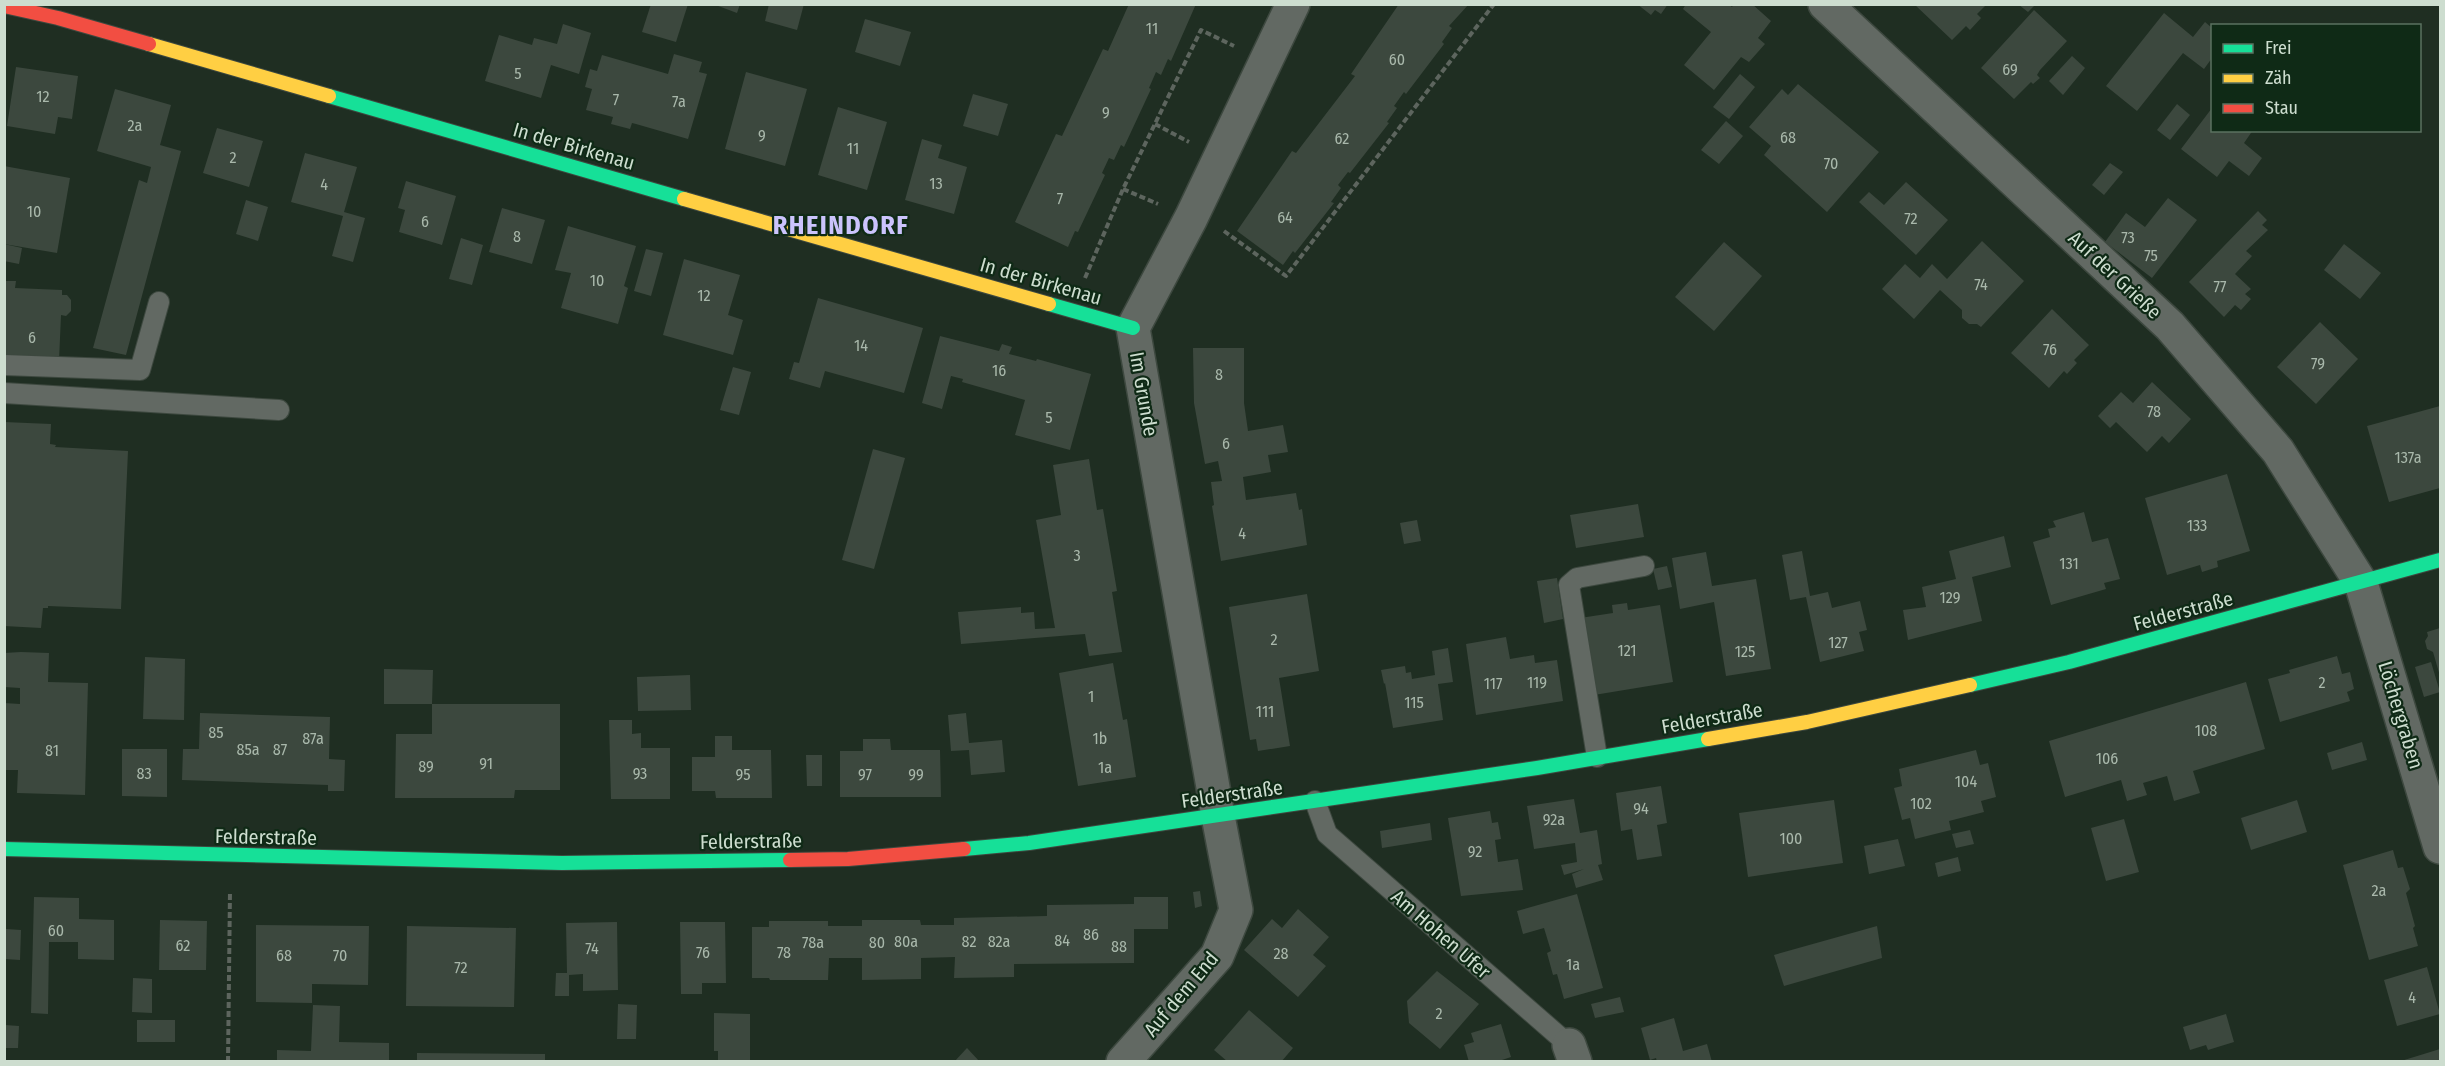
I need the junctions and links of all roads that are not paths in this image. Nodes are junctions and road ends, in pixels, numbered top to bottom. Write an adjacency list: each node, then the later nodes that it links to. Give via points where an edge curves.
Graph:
1 (1293, 4): 5 (street, Im Grunde)
2 (1825, 4): 11 (street, Auf der Grieße, via 2170,326 2278,451)
3 (4, 6): 5 (street, In der Birkenau)
4 (159, 302): 6 (lane, via 140,370)
5 (1133, 328): 14 (street, Im Grunde)
6 (4, 365)
7 (4, 393): 8 (lane)
8 (279, 410)
9 (2440, 560): 11 (street, Felderstraße)
10 (1644, 566): 12 (lane, via 1577,578 1569,585)
11 (2361, 583): 12 (street, Felderstraße, via 2058,665 1807,722); 15 (street, Löchergraben)
12 (1597, 757): 13 (street, Felderstraße)
13 (1315, 801): 14 (street, Felderstraße); 17 (lane, Am Hohen Ufer, via 1327,834)
14 (1218, 816): 16 (street, Felderstraße, via 1029,843 848,859 562,863); 18 (street, Auf dem End, via 1236,910 1216,956)
15 (2440, 847)
16 (4, 849)
17 (1572, 1053)
18 (1123, 1062)

